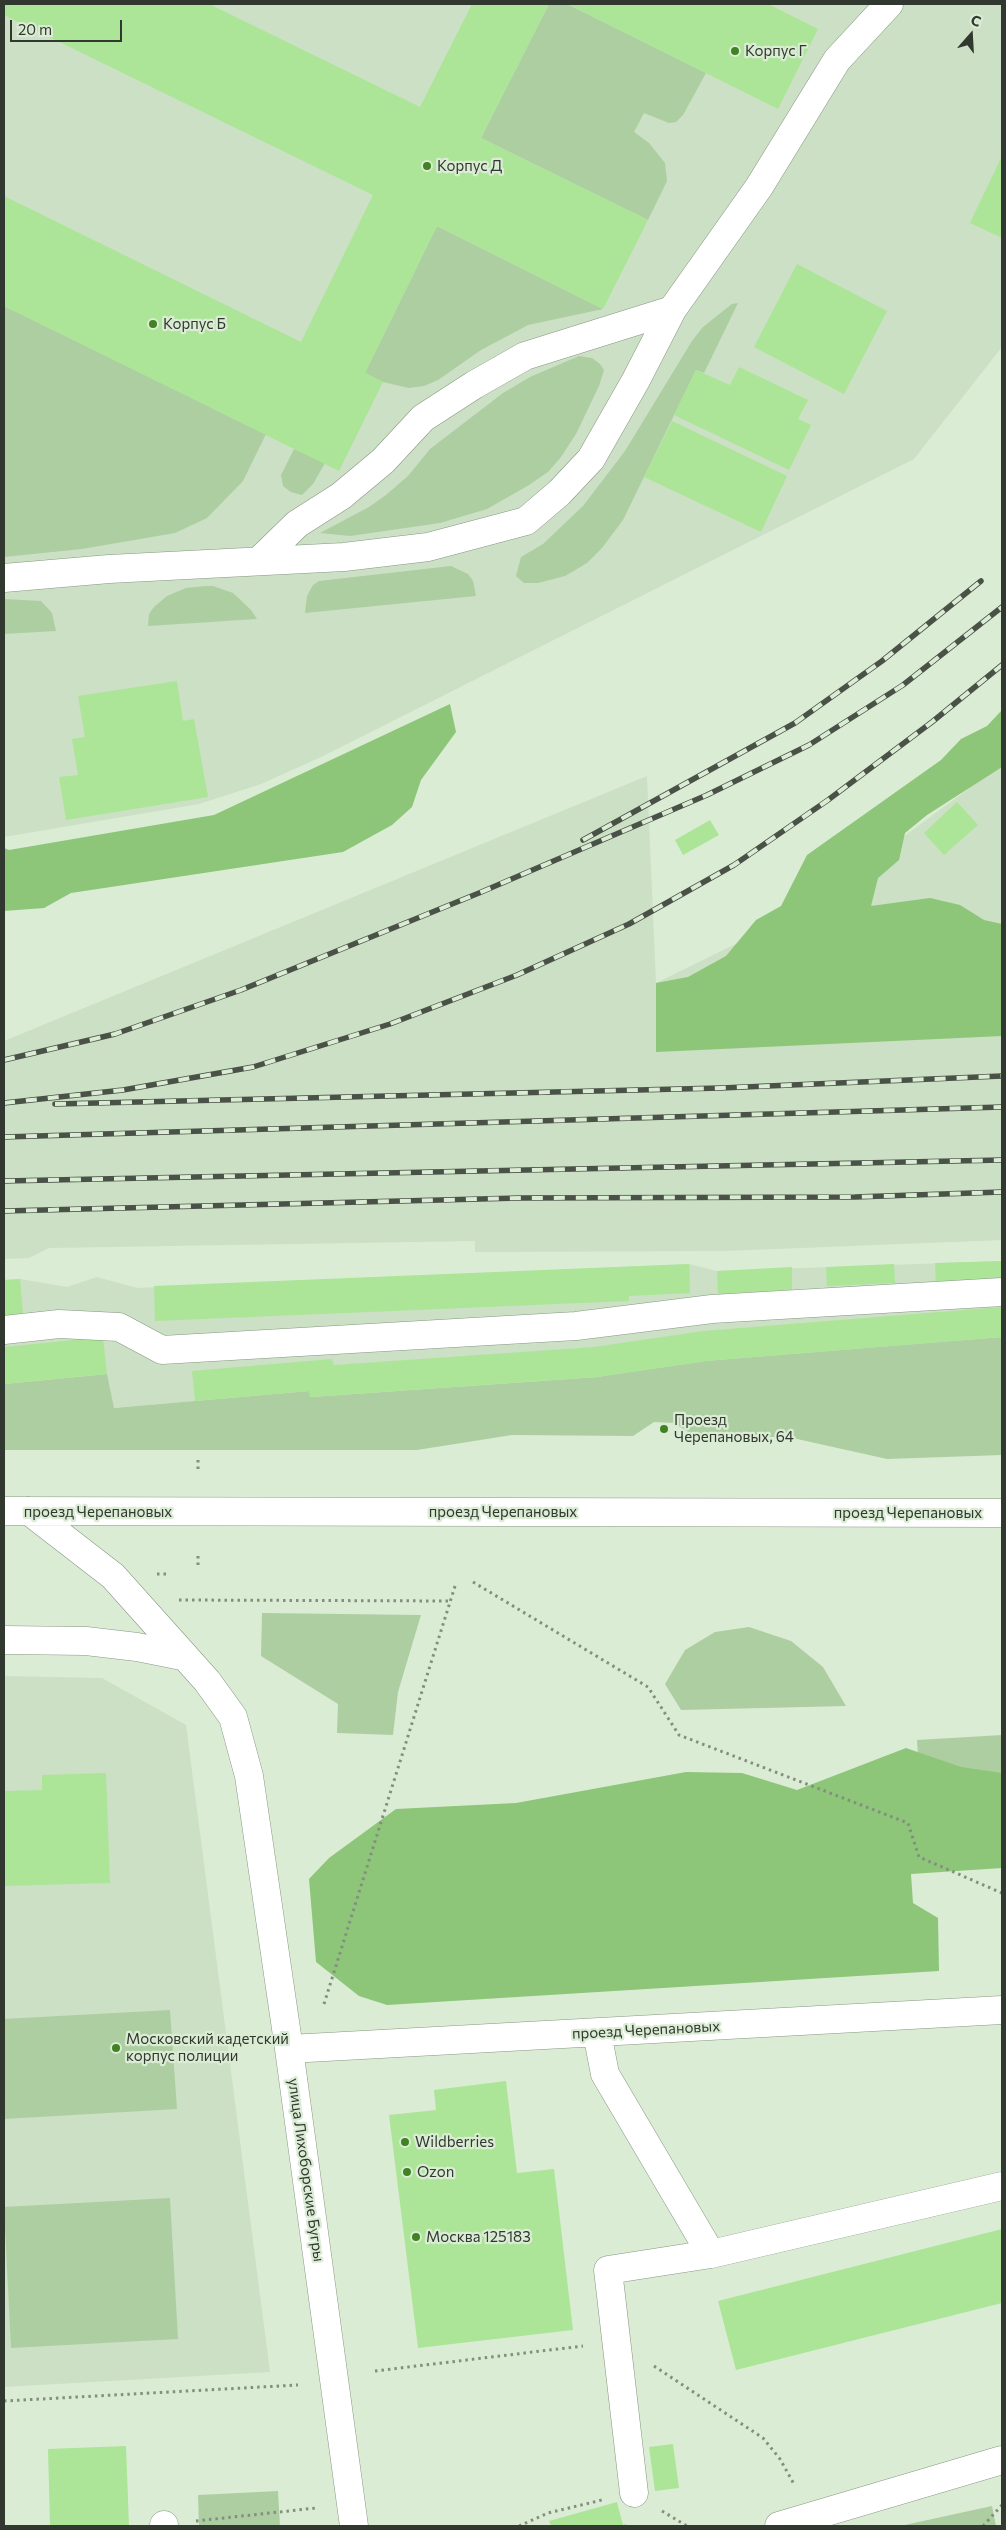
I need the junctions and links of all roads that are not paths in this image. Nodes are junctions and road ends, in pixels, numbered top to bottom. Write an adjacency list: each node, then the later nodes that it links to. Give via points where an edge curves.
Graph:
1 (889, 4): 2 (street, via 837,60 759,187)
2 (672, 310): 3 (street, via 525,356 474,386 423,418 383,461 341,496 297,524); 3 (street, via 591,459 559,493 526,521 428,547 344,557)
3 (260, 560): 4 (street)
4 (4, 578)
5 (1002, 1292): 6 (street, via 712,1309 576,1326 162,1350 119,1327 59,1324)
6 (4, 1330)
7 (16, 1511): 8 (street, проезд Черепановых); 10 (street, улица Лихоборские Бугры, via 113,1576)
8 (1002, 1513)
9 (4, 1640): 10 (street, via 86,1641 137,1646)
10 (182, 1656): 13 (street, улица Лихоборские Бугры, via 208,1681 234,1717 249,1776)
11 (1002, 2010): 12 (street, проезд Черепановых)
12 (597, 2033): 13 (street, проезд Черепановых); 15 (street, via 604,2074)
13 (289, 2048): 18 (street, улица Лихоборские Бугры)
14 (1002, 2186): 15 (street)
15 (710, 2254): 17 (street, via 608,2270)
16 (1002, 2460): 19 (street)
17 (634, 2493)
18 (354, 2526)
19 (779, 2526)

